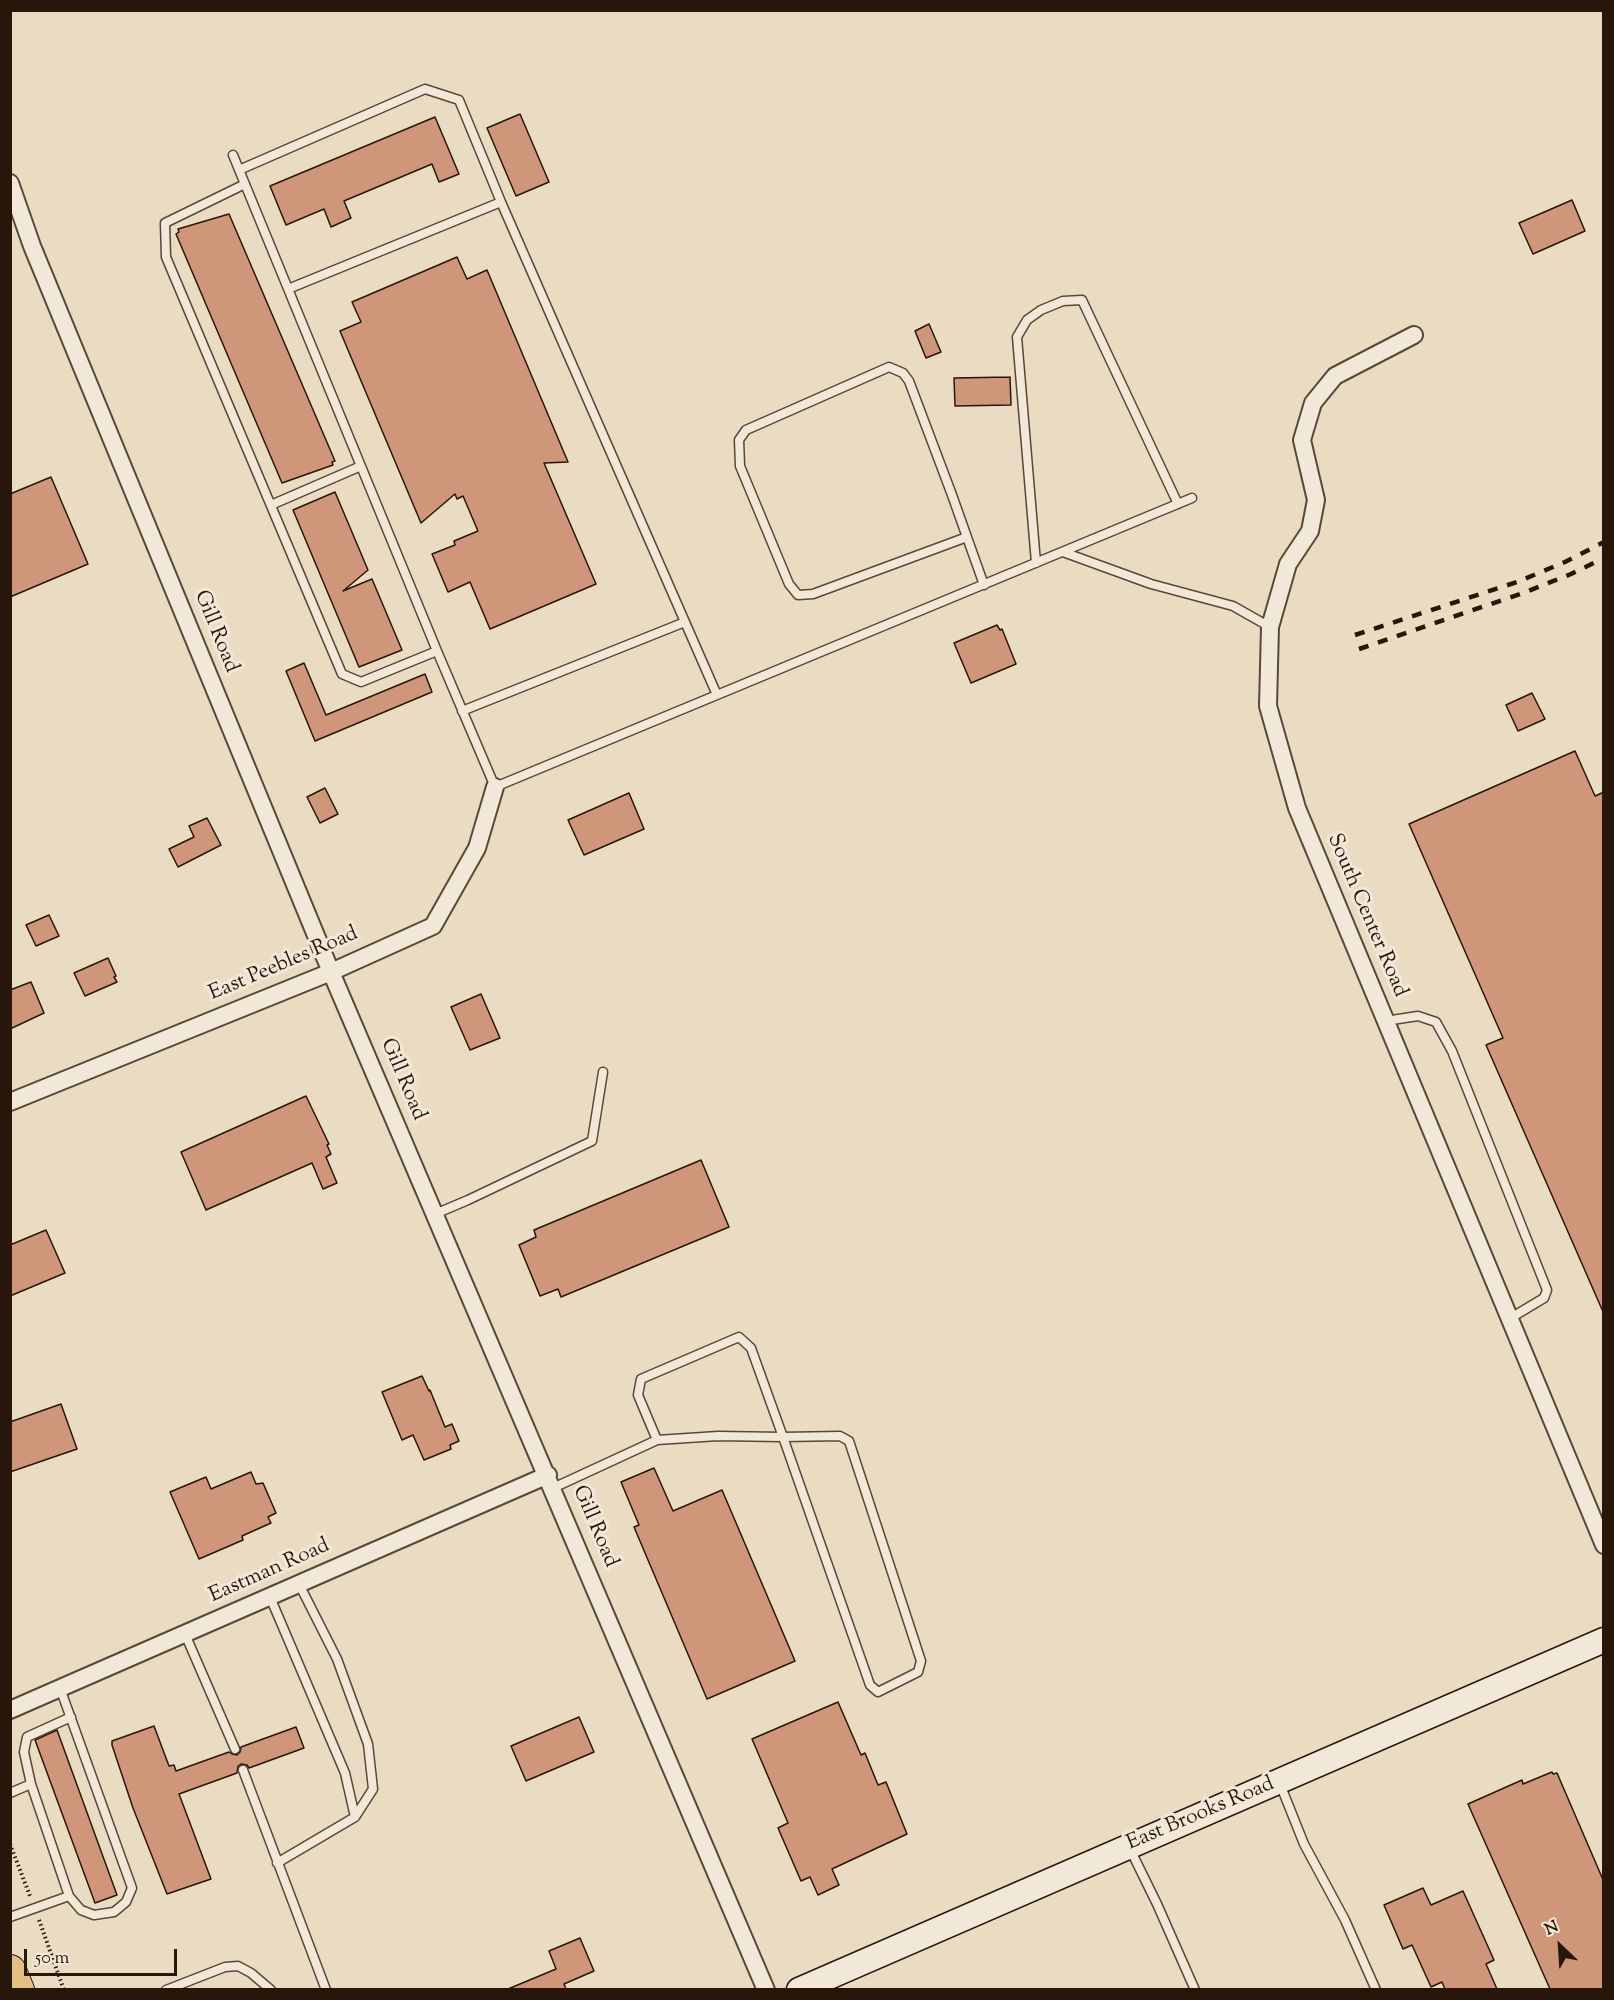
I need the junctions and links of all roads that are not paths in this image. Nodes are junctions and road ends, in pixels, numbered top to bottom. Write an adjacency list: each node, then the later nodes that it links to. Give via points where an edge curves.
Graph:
1 (234, 155): 2 (lane)
2 (239, 170): 4 (lane); 5 (lane, via 425,89 459,100)
3 (10, 183): 22 (street, Gill Road, via 32,246)
4 (245, 184): 6 (lane); 11 (lane, via 165,223 166,257)
5 (501, 202): 6 (lane); 16 (lane)
6 (288, 289): 8 (lane)
7 (1414, 335): 17 (street, South Center Road, via 1335,376 1313,403 1302,440 1316,500 1310,531 1288,564)
8 (361, 466): 11 (lane); 18 (lane)
9 (1192, 498): 10 (lane)
10 (1178, 504): 13 (lane); 14 (lane, via 1082,300 1063,301 1041,310 1027,320 1017,337)
11 (271, 505): 18 (lane, via 342,674 361,682)
12 (967, 537): 12 (lane, via 913,390 903,373 889,367 746,430 739,440 741,466 789,584 798,595 813,594); 15 (lane)
13 (1063, 552): 14 (lane); 17 (lane, via 1151,584 1233,606)
14 (1036, 563): 15 (lane)
15 (984, 585): 19 (lane)
16 (685, 622): 19 (lane); 20 (lane)
17 (1270, 627): 23 (street, South Center Road, via 1268,706 1297,808)
18 (437, 651): 20 (lane)
19 (717, 695): 21 (lane)
20 (462, 711): 21 (lane)
21 (495, 787): 22 (street, East Peebles Road, via 477,848 433,926)
22 (331, 972): 25 (street, East Peebles Road); 26 (street, Gill Road)
23 (1385, 1021): 27 (street, South Center Road); 27 (lane, via 1418,1016 1436,1022 1452,1051 1547,1290 1544,1298)
24 (603, 1072): 26 (lane, via 592,1141)
25 (10, 1102)
26 (435, 1214): 30 (street, Gill Road)
27 (1509, 1319): 31 (street, South Center Road)
28 (783, 1437): 28 (lane, via 870,1685 878,1692 918,1672 921,1661 849,1441 840,1436); 29 (lane); 29 (lane, via 751,1348 739,1337 641,1379 638,1395)
29 (657, 1440): 30 (lane)
30 (550, 1482): 32 (street, Eastman Road); 54 (street, Gill Road)
31 (1604, 1545)
32 (299, 1584): 33 (street, Eastman Road); 44 (lane, via 337,1659 368,1744 372,1789)
33 (270, 1597): 34 (street, Eastman Road); 44 (lane, via 345,1773)
34 (185, 1634): 36 (street, Eastman Road); 39 (lane)
35 (1604, 1640): 41 (main road, East Brooks Road)
36 (60, 1688): 37 (street, Eastman Road); 38 (lane)
37 (10, 1710)
38 (71, 1717): 42 (lane, via 27,1737 24,1752); 47 (lane, via 132,1888 126,1902 114,1912 94,1915 81,1910)
39 (235, 1749)
40 (243, 1770): 46 (lane)
41 (1278, 1781): 45 (main road, East Brooks Road); 57 (lane, via 1304,1844)
42 (31, 1784): 43 (lane); 47 (lane)
43 (10, 1793)
44 (355, 1817): 46 (lane)
45 (1129, 1846): 55 (main road, East Brooks Road); 56 (lane)
46 (277, 1863): 53 (lane)
47 (69, 1896): 48 (lane)
48 (10, 1917)
49 (10, 1971): 50 (highway)
50 (18, 1989)
51 (166, 1989): 52 (lane, via 225,1967 238,1966)
52 (271, 1989)
53 (326, 1989)
54 (766, 1989)
55 (799, 1989)
56 (1195, 1989)
57 (1376, 1989)

